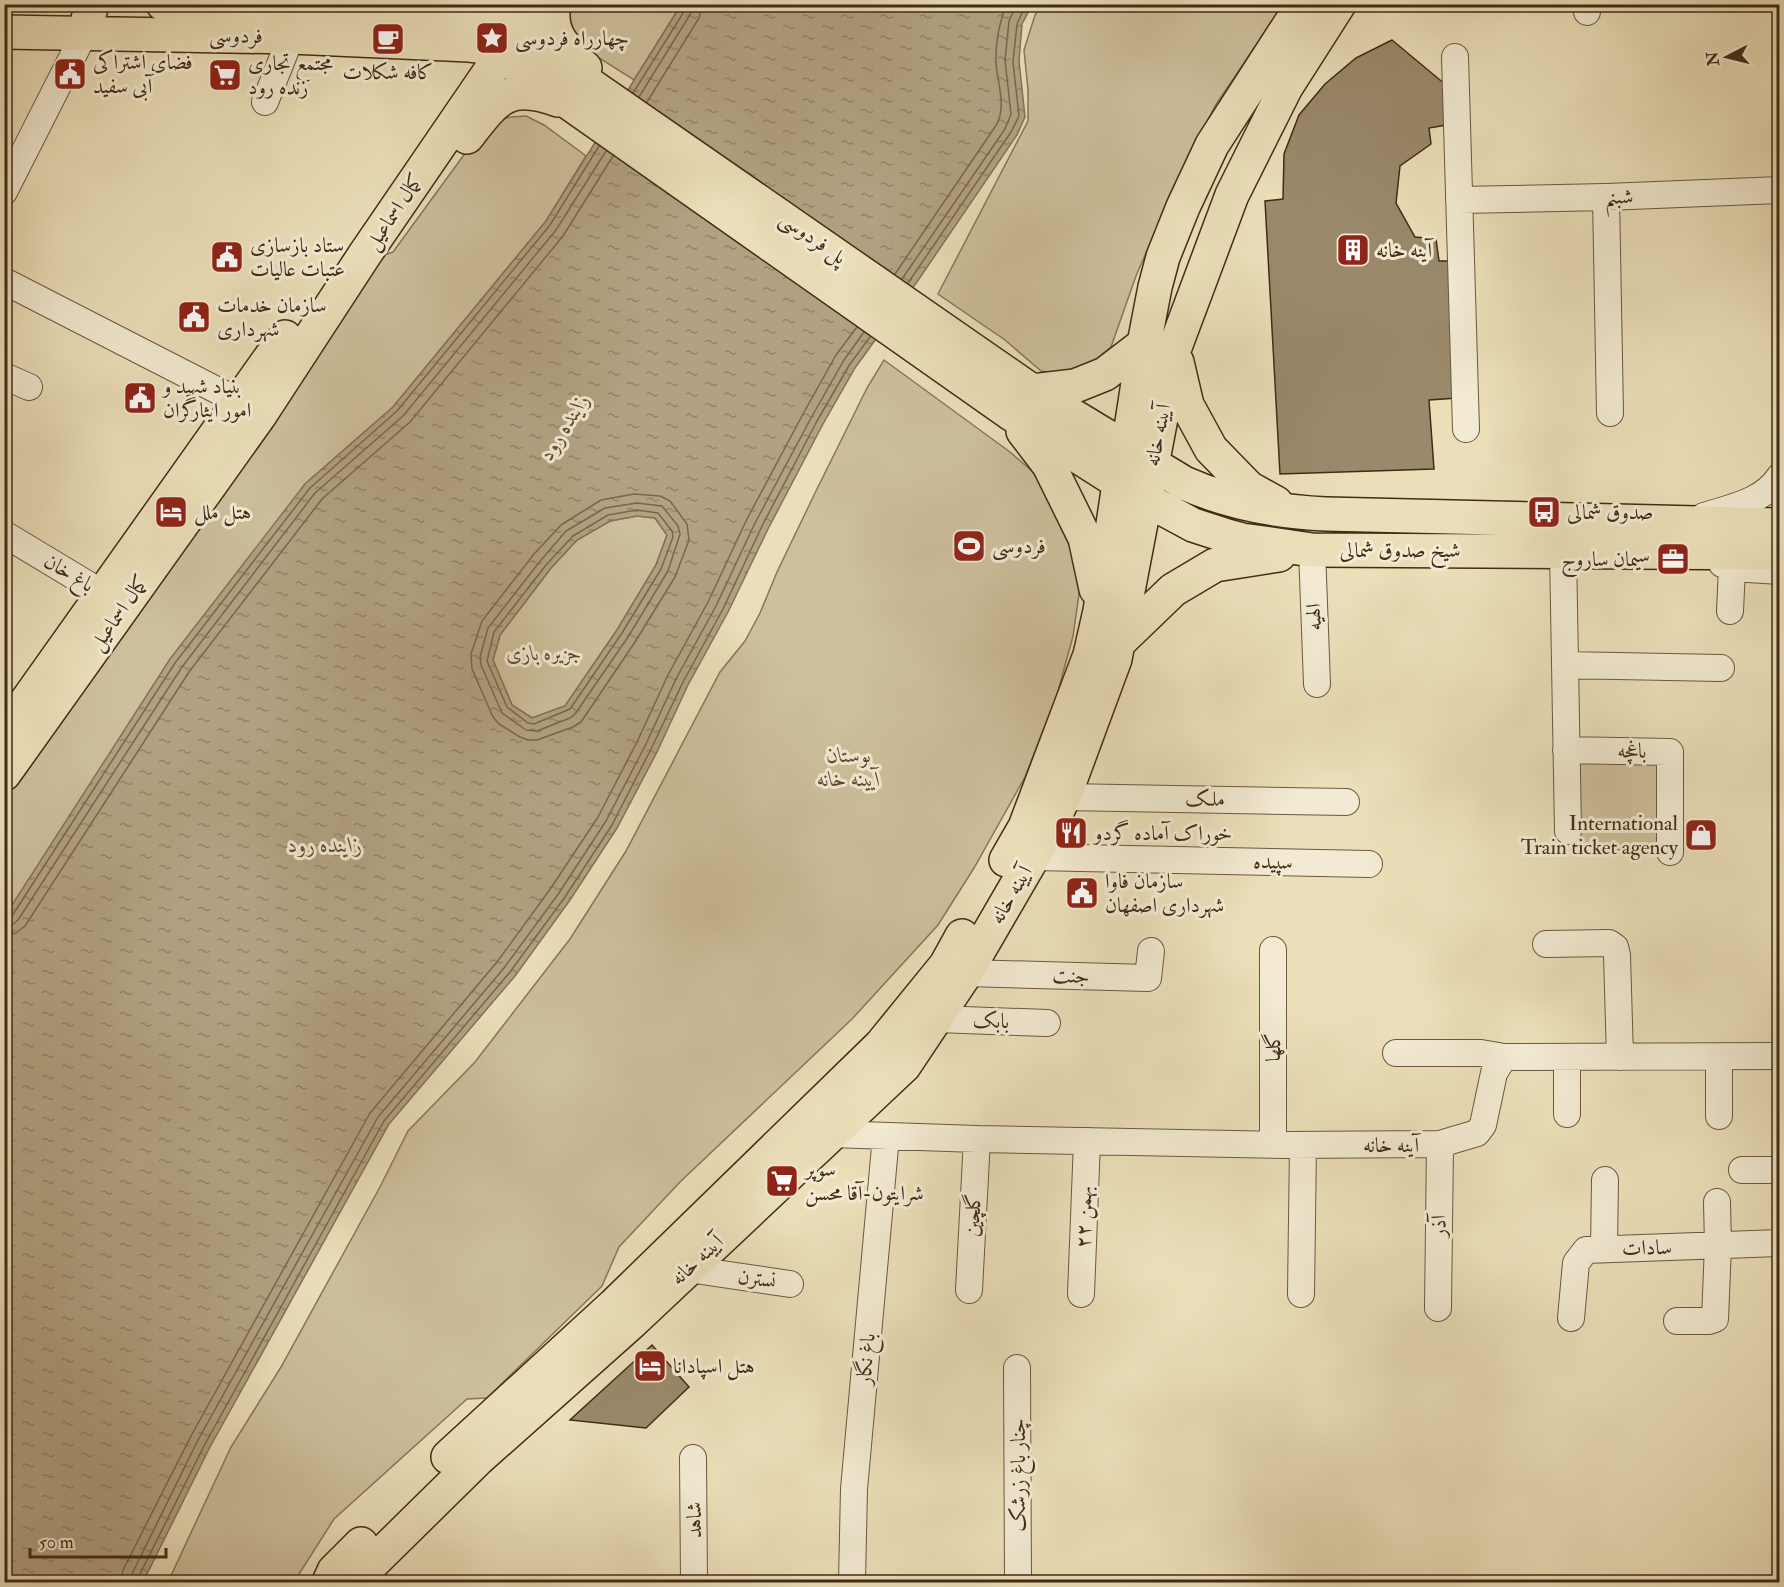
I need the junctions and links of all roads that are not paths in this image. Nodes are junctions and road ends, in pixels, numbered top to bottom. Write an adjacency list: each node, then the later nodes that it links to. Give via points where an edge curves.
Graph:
1 (163, 4): 6 (main road, فردوسی)
2 (536, 4): 10 (main road, کمال اسماعیل)
3 (555, 4): 13 (main road, via 553,21 560,43 585,68)
4 (1303, 4): 15 (main road, آیینه خانه, via 1218,135)
5 (1339, 4): 16 (main road, آیینه خانه, via 1286,87)
6 (300, 16): 7 (main road, فردوسی); 8 (main road, فردوسی); 14 (street)
7 (88, 19): 9 (main road, فردوسی); 18 (street)
8 (455, 21): 10 (main road, فردوسی); 12 (main road)
9 (4, 32)
10 (504, 33): 12 (main road, کمال اسماعیل); 13 (main road, پل فردوسی); 21 (main road, کمال اسماعیل)
11 (1455, 57): 20 (street)
12 (463, 83): 27 (main road, کمال اسماعیل)
13 (585, 96): 21 (main road, via 522,91 497,102 464,140 390,246); 26 (main road, پل فردوسی)
14 (265, 102)
15 (1204, 165): 16 (main road, via 1219,180); 23 (main road, آیینه خانه, via 1183,207 1155,287)
16 (1240, 179): 23 (main road, آیینه خانه)
17 (1779, 190): 19 (street, شبنم)
18 (4, 192)
19 (1606, 197): 20 (street, شبنم); 28 (street)
20 (1459, 200): 29 (street)
21 (365, 254): 27 (main road, کمال اسماعیل)
22 (4, 281): 27 (street)
23 (1159, 347): 26 (main road, via 1075,386); 30 (main road, آیینه خانه); 33 (main road, via 1211,449 1249,488)
24 (4, 376): 25 (street)
25 (29, 387)
26 (1021, 402): 30 (main road, پل فردوسی); 32 (main road, پل فردوسی); 44 (main road, via 1085,538)
27 (250, 409): 43 (main road, کمال اسماعیل)
28 (1610, 413)
29 (1466, 429)
30 (1140, 456): 32 (main road, آیینه خانه); 33 (main road, شیخ صدوق شمالی, via 1209,494)
31 (1779, 476): 36 (street, via 1773,487 1754,500)
32 (1132, 492): 38 (main road, شیخ صدوق شمالی, via 1193,525 1227,536); 44 (main road, آیینه خانه); 46 (main road, آیینه خانه)
33 (1293, 513): 36 (main road, شیخ صدوق شمالی)
34 (1779, 515): 36 (street, شیخ صدوق شمالی)
35 (1779, 525): 36 (main road, شیخ صدوق شمالی)
36 (1694, 530): 39 (main road, شیخ صدوق شمالی); 40 (main road, شیخ صدوق شمالی); 41 (street, شیخ صدوق شمالی)
37 (4, 534): 43 (street, باغ خان)
38 (1312, 550): 39 (main road, شیخ صدوق شمالی); 46 (main road, via 1215,565 1173,590); 49 (street, الهیه)
39 (1563, 551): 47 (street)
40 (1779, 552)
41 (1732, 568): 42 (street, شیخ صدوق شمالی); 45 (street)
42 (1779, 571)
43 (113, 599): 50 (main road, کمال اسماعیل); 52 (main road, کمال اسماعیل)
44 (1100, 611): 97 (main road, آیینه خانه, via 1090,655 1025,827 946,965 881,1045 614,1305 460,1444 334,1571)
45 (1730, 611)
46 (1118, 643): 53 (main road, آیینه خانه)
47 (1565, 665): 48 (street); 51 (street)
48 (1721, 668)
49 (1317, 684)
50 (4, 733)
51 (1566, 750): 55 (street); 56 (street, باغچه, via 1671,752)
52 (4, 774)
53 (1064, 797): 54 (street, ملک); 57 (main road, آیینه خانه)
54 (1346, 801)
55 (1568, 831)
56 (1670, 852)
57 (1034, 857): 58 (street, سپیده); 62 (main road, آیینه خانه)
58 (1370, 864)
59 (1546, 944): 68 (street, via 1610,943 1615,947)
60 (1273, 950): 77 (street, گلها)
61 (1151, 951): 62 (street, جنت, via 1148,978)
62 (966, 973): 63 (main road, آیینه خانه)
63 (936, 1019): 64 (street, بابک); 73 (main road, آیینه خانه, via 904,1066)
64 (1047, 1023)
65 (1396, 1053): 70 (street, via 1481,1053)
66 (1779, 1056): 69 (street)
67 (1567, 1057): 68 (street); 70 (street); 71 (street)
68 (1620, 1057): 69 (street)
69 (1719, 1057): 72 (street)
70 (1504, 1058): 78 (street, آینه خانه, via 1494,1073 1483,1125 1477,1133)
71 (1567, 1114)
72 (1719, 1116)
73 (831, 1134): 74 (street, آینه خانه); 87 (main road, آیینه خانه)
74 (886, 1136): 75 (street, آینه خانه); 100 (street, باغ نگار, via 854,1489)
75 (977, 1139): 76 (street, آینه خانه); 89 (street, گلچین)
76 (1087, 1141): 77 (street, آینه خانه); 90 (street, ۲۲ بهمن)
77 (1273, 1144): 79 (street, آینه خانه)
78 (1440, 1144): 79 (street, آینه خانه); 92 (street, آذر)
79 (1302, 1145): 91 (street)
80 (1742, 1170): 81 (street)
81 (1779, 1170)
82 (1605, 1180): 86 (street)
83 (1717, 1202): 85 (street)
84 (1779, 1243): 85 (street, سادات)
85 (1718, 1246): 86 (street, سادات); 94 (street, via 1715,1319)
86 (1604, 1248): 93 (street, سادات, via 1587,1250 1576,1263)
87 (688, 1269): 88 (street, نسترن); 98 (main road, آیینه خانه, via 478,1460)
88 (790, 1284)
89 (969, 1290)
90 (1081, 1294)
91 (1301, 1294)
92 (1438, 1308)
93 (1571, 1318)
94 (1677, 1321)
95 (1017, 1368): 101 (street, چنار باغ زرشک)
96 (693, 1458): 99 (street, شاهد)
97 (329, 1582)
98 (353, 1582)
99 (694, 1582)
100 (852, 1582)
101 (1018, 1582)

